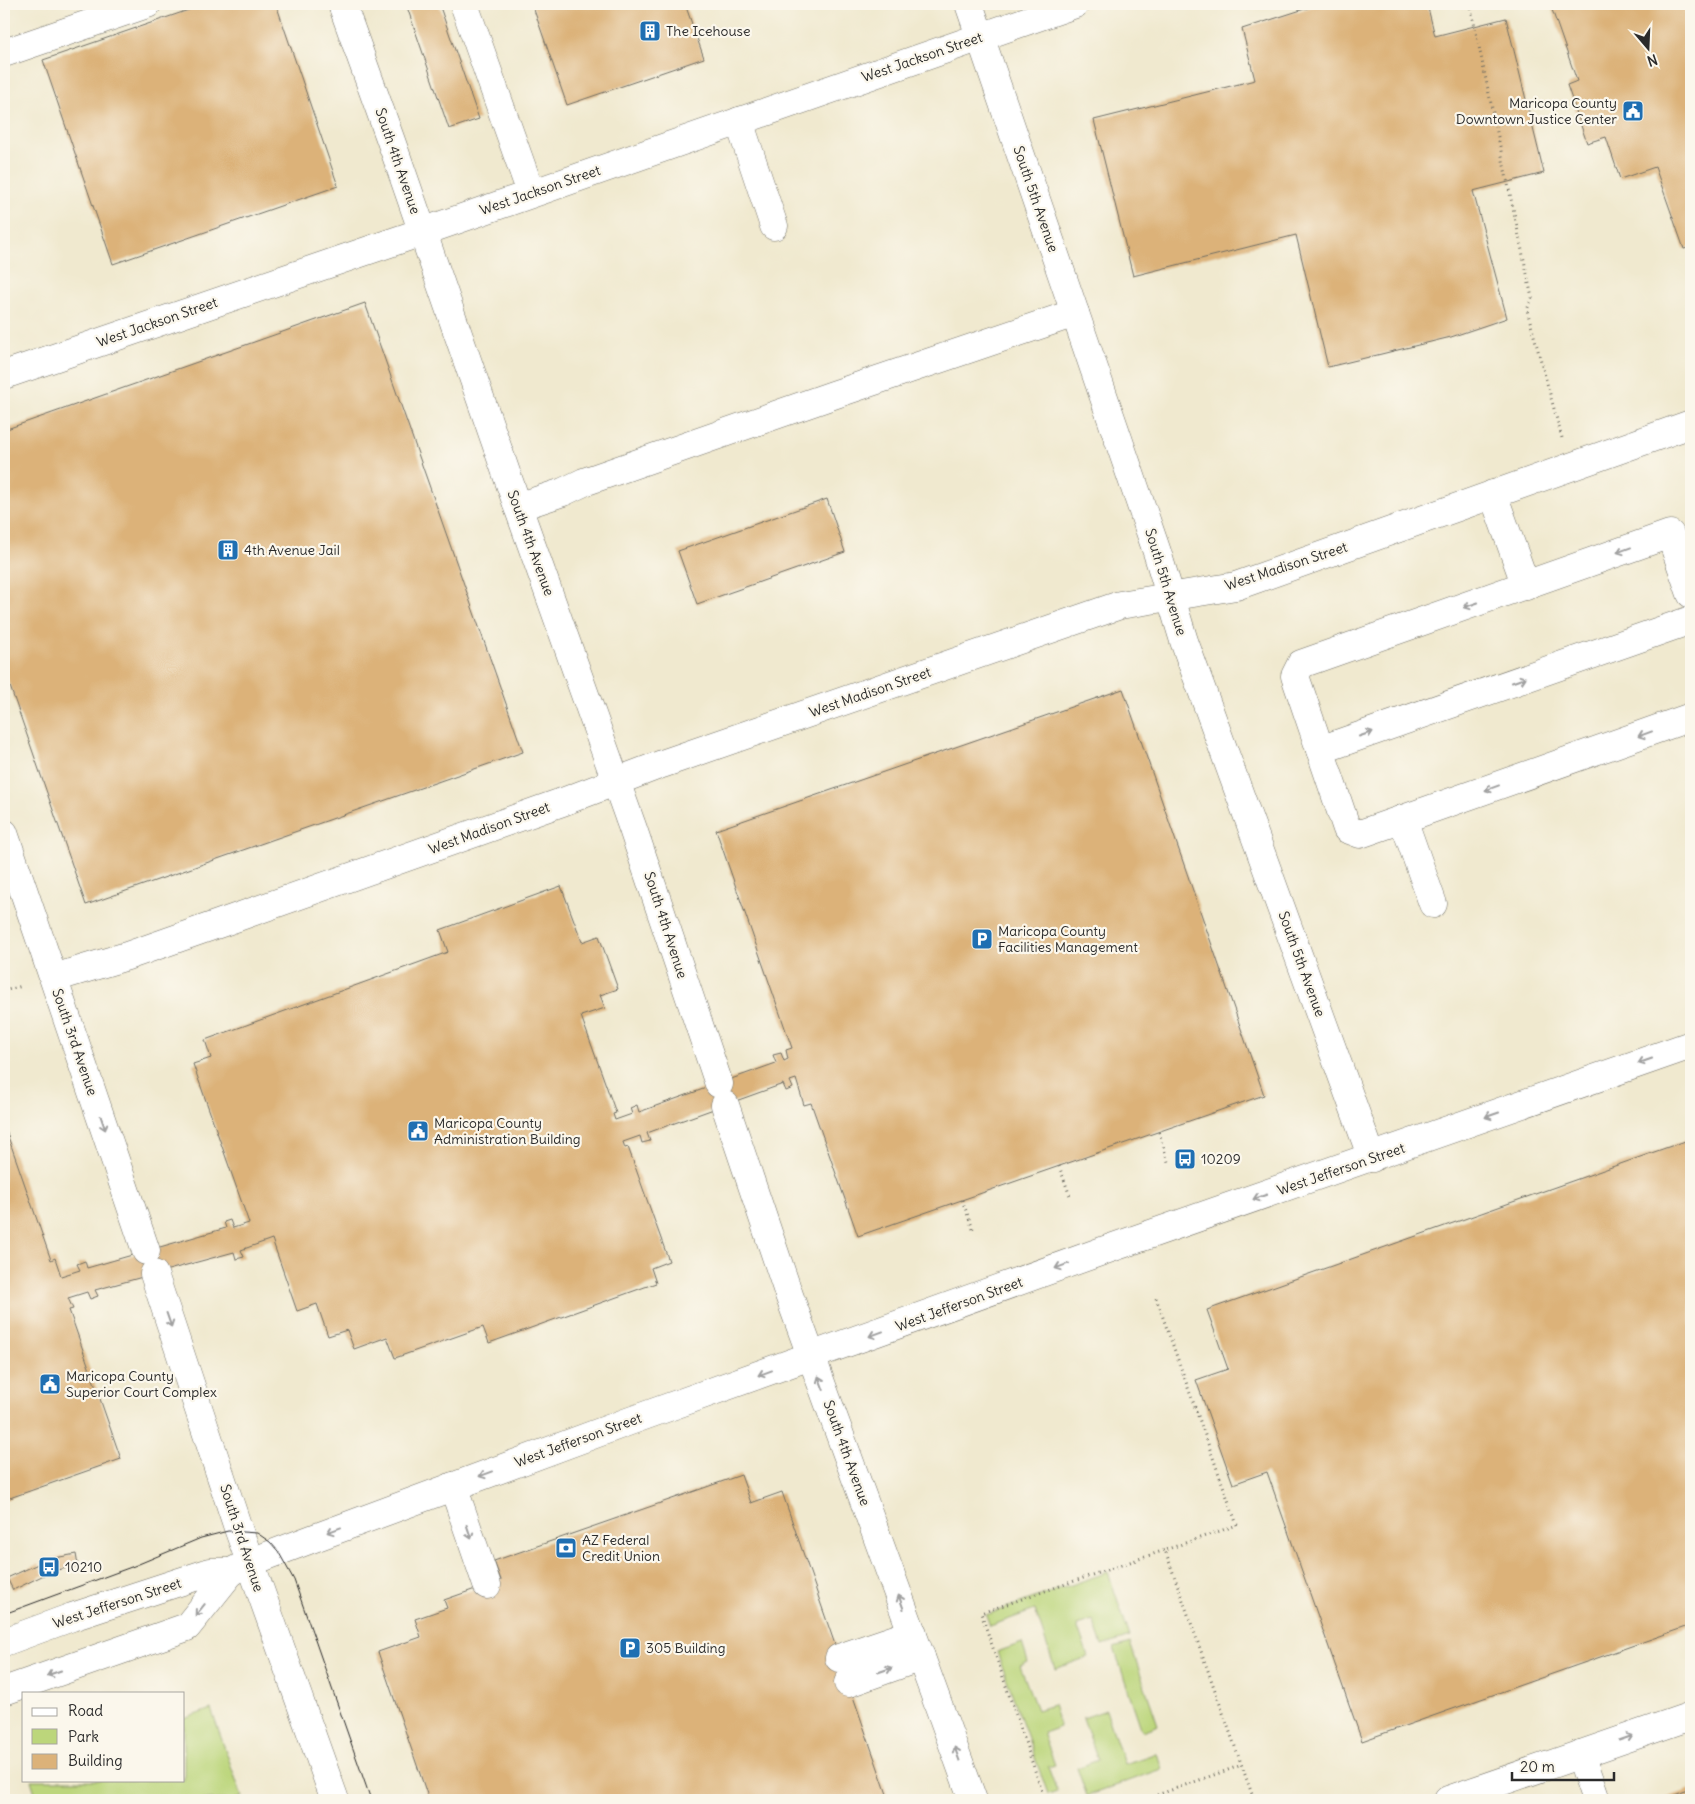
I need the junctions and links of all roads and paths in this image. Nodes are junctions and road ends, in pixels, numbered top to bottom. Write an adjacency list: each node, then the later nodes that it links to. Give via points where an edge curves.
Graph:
1 (147, 4): 8 (street)
2 (342, 4): 12 (street, South 4th Avenue)
3 (464, 4): 10 (street)
4 (969, 4): 7 (street, South 5th Avenue)
5 (1075, 4): 7 (street, West Jackson Street)
6 (1470, 4): 16 (path, via 1532,298 1527,310)
7 (980, 37): 9 (street, West Jackson Street); 13 (street, South 5th Avenue)
8 (4, 53)
9 (739, 121): 10 (street, West Jackson Street); 11 (street)
10 (531, 193): 12 (street, West Jackson Street)
11 (774, 226)
12 (422, 232): 14 (street, West Jackson Street); 18 (street, South 4th Avenue)
13 (1075, 313): 18 (street, via 800,406); 21 (street, South 5th Avenue)
14 (4, 375)
15 (1691, 424): 16 (street, West Madison Street)
16 (1571, 467): 17 (street, West Madison Street)
17 (1493, 494): 19 (street); 21 (street, West Madison Street, via 1236,586)
18 (518, 507): 25 (street, South 4th Avenue)
19 (1526, 586): 20 (street, one-way to 19, via 1670,534); 24 (street, one-way to 24, via 1301,664 1295,676)
20 (1691, 594)
21 (1170, 597): 25 (street, West Madison Street, via 1120,605); 32 (street, South 5th Avenue)
22 (1691, 620): 24 (street, one-way to 22)
23 (1691, 717): 26 (street, one-way to 26)
24 (1320, 750): 26 (street, via 1347,829 1360,834)
25 (616, 781): 29 (street, West Madison Street, via 222,923); 39 (street, South 4th Avenue)
26 (1403, 819): 28 (street)
27 (4, 833): 29 (street, South 3rd Avenue)
28 (1433, 904)
29 (54, 978): 42 (street, South 3rd Avenue, one-way to 42, via 150,1262)
30 (1691, 1045): 32 (street, West Jefferson Street, one-way to 32)
31 (1158, 1132): 33 (path)
32 (1372, 1158): 39 (street, West Jefferson Street, one-way to 39)
33 (1168, 1162)
34 (1059, 1166): 35 (path)
35 (1070, 1196)
36 (962, 1200): 37 (path)
37 (973, 1229)
38 (1156, 1298): 41 (path, via 1237,1525)
39 (811, 1356): 40 (street, West Jefferson Street, one-way to 40); 45 (street, South 4th Avenue, one-way to 39)
40 (453, 1486): 42 (street, West Jefferson Street, one-way to 42); 43 (street, one-way to 43)
41 (1165, 1550): 50 (path); 54 (path, via 981,1613)
42 (241, 1567): 44 (street, West Jefferson Street, via 210,1572); 47 (street, one-way to 47, via 187,1627); 53 (street, South 3rd Avenue, via 275,1634)
43 (487, 1585)
44 (4, 1642)
45 (917, 1645): 46 (street, one-way to 45); 52 (street, South 4th Avenue, one-way to 45)
46 (843, 1670)
47 (4, 1691)
48 (1691, 1716): 49 (street, one-way to 48)
49 (1580, 1754): 56 (street); 57 (street)
50 (1242, 1765): 51 (path); 55 (path)
51 (1253, 1797)
52 (965, 1798)
53 (335, 1800)
54 (1046, 1800)
55 (1142, 1800)
56 (1448, 1800)
57 (1596, 1800)

